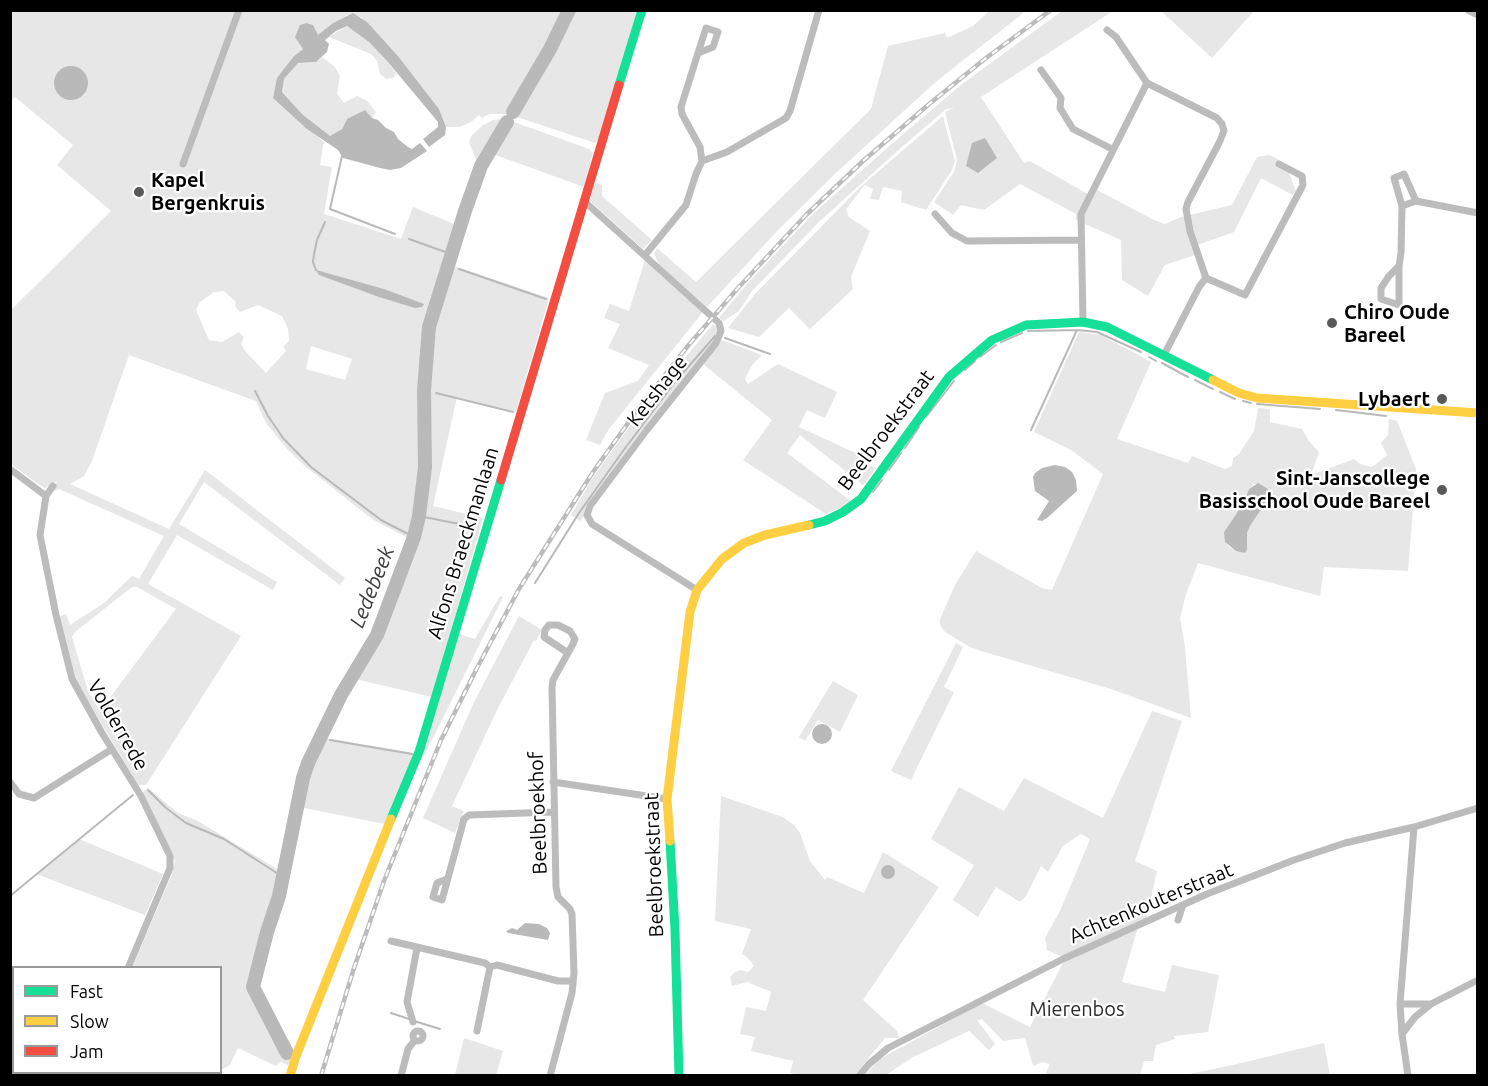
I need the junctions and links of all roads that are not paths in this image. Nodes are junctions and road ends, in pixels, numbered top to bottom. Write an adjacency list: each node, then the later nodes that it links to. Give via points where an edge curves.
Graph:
1 (239, 10): 12 (street)
2 (642, 10): 15 (street, Alfons Braeckmanlaan)
3 (819, 10): 11 (street, via 786,118 727,152)
4 (1468, 10): 5 (street)
5 (1478, 15)
6 (1107, 30): 9 (street, via 1116,37)
7 (698, 53): 11 (street, via 681,107 700,147)
8 (1041, 70): 10 (street, via 1061,98 1060,108 1073,129)
9 (1146, 83): 10 (street); 22 (street, via 1222,124 1224,131 1219,143 1186,209)
10 (1112, 149): 19 (street, via 1084,204)
11 (702, 161): 20 (street, via 686,205)
12 (183, 164)
13 (1279, 164): 22 (street, via 1302,176 1303,185 1245,295)
14 (1416, 201): 16 (street); 16 (street, via 1404,174 1394,178); 18 (street)
15 (585, 202): 20 (street, Ketshage); 53 (street, Alfons Braeckmanlaan, via 419,752)
16 (1402, 206): 21 (street)
17 (935, 213): 19 (street, via 952,233 967,241)
18 (1478, 213)
19 (1081, 240): 23 (street)
20 (645, 255): 29 (street, Ketshage, via 719,323 721,330 590,506 587,518 592,525)
21 (1399, 266): 21 (street, via 1381,288 1381,299 1399,305)
22 (1206, 278): 24 (street)
23 (1083, 322): 24 (street, Beelbroekstraat, via 1107,327); 29 (street, Beelbroekstraat, via 1026,325 992,340 949,377 861,499 825,521 744,543 722,560)
24 (1164, 355): 25 (street, Beelbroekstraat, via 1239,393 1257,398)
25 (1478, 413)
26 (10, 468): 28 (street)
27 (53, 486): 28 (street)
28 (46, 496): 31 (street, Volderrede, via 40,535 72,679)
29 (697, 590): 34 (street, Beelbroekstraat, via 686,636)
30 (568, 653): 30 (street, via 573,635 558,625 549,625 544,637); 33 (street, Beelbroekhof, via 552,687)
31 (112, 749): 32 (street, via 34,798 20,794); 43 (street, Volderrede, via 146,807 171,862)
32 (10, 782)
33 (553, 782): 34 (street); 36 (street, Beelbroekhof)
34 (668, 799): 56 (street, Beelbroekstraat)
35 (1478, 808): 37 (street, Achtenkouterstraat)
36 (553, 812): 38 (street, via 469,814 464,819); 46 (street, Beelbroekhof, via 558,897 572,914)
37 (1414, 827): 39 (street, Achtenkouterstraat, via 1294,860); 47 (street)
38 (447, 879)
39 (1184, 905): 40 (street); 57 (street, Achtenkouterstraat, via 1063,959 888,1048)
40 (1178, 920)
41 (391, 941): 42 (street)
42 (417, 948): 44 (street); 49 (street, via 407,1002)
43 (129, 966)
44 (490, 967): 46 (street, via 497,965 558,981); 50 (street)
45 (1478, 980): 48 (street)
46 (573, 981): 55 (street, Beelbroekhof)
47 (1400, 1004): 48 (street); 51 (street)
48 (1431, 1004): 51 (street)
49 (412, 1020)
50 (477, 1031)
51 (1402, 1034): 58 (street)
52 (415, 1040): 54 (street, via 408,1049)
53 (290, 1076)
54 (401, 1076)
55 (550, 1076)
56 (679, 1076)
57 (859, 1076)
58 (1408, 1076)

